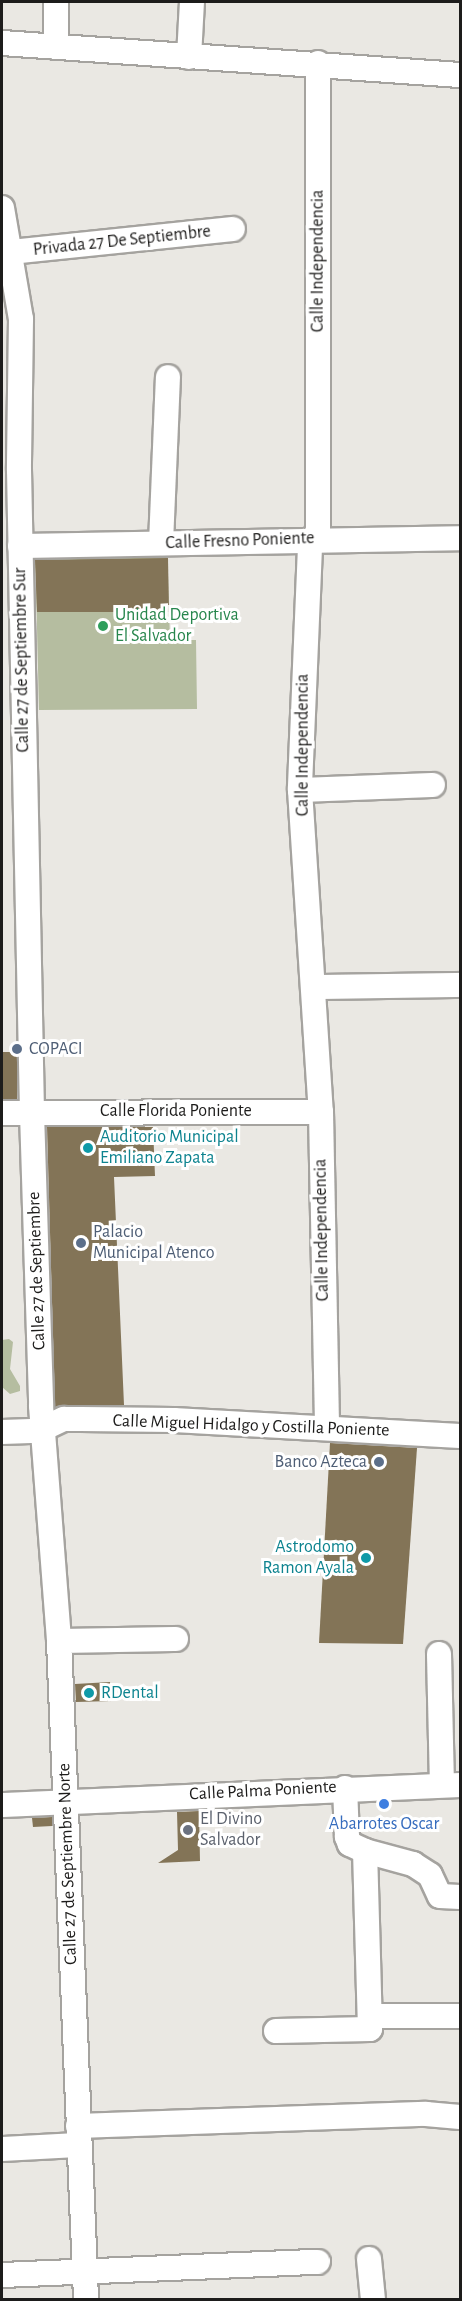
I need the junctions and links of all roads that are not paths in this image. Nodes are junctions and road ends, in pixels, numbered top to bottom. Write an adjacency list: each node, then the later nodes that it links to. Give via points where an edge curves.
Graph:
1 (56, 2): 4 (street)
2 (192, 2): 5 (street)
3 (2, 43): 4 (street)
4 (56, 47): 5 (street)
5 (189, 57): 6 (street)
6 (318, 63): 7 (street); 14 (street, Calle Independencia, via 318,530)
7 (460, 75)
8 (2, 208): 10 (street, Calle 27 de Septiembre Sur)
9 (233, 229): 10 (street, Privada 27 De Septiembre)
10 (10, 252): 12 (street, Calle 27 de Septiembre Sur, via 21,320)
11 (168, 377): 15 (street)
12 (10, 469): 16 (street, Calle 27 de Septiembre Sur)
13 (460, 538): 14 (street, Calle Fresno Poniente)
14 (312, 539): 15 (street, Calle Fresno Poniente); 20 (street, Calle Independencia)
15 (161, 543): 16 (street, Calle Fresno Poniente)
16 (20, 546): 17 (street, Calle 27 de Septiembre Sur)
17 (11, 598): 18 (street, Calle 27 de Septiembre Sur)
18 (12, 691): 25 (street, Calle 27 de Septiembre Sur)
19 (433, 785): 20 (street)
20 (300, 790): 22 (street, Calle Independencia)
21 (460, 985): 22 (street)
22 (315, 987): 23 (street, Calle Independencia)
23 (321, 1112): 25 (street, Calle Florida Poniente); 26 (street, Calle Independencia)
24 (2, 1113): 25 (street, Calle Florida Poniente)
25 (32, 1113): 27 (street, Calle 27 de Septiembre)
26 (327, 1427): 27 (street, Calle Miguel Hidalgo y Costilla Poniente, via 64,1419); 29 (street, Calle Miguel Hidalgo y Costilla Poniente)
27 (45, 1430): 28 (street, Calle Miguel Hidalgo y Costilla Poniente); 31 (street, Calle 27 de Septiembre Norte)
28 (2, 1432)
29 (460, 1436)
30 (176, 1639): 31 (street)
31 (59, 1641): 35 (street, Calle 27 de Septiembre Norte)
32 (439, 1654): 33 (street)
33 (451, 1785): 34 (street, Calle Palma Poniente)
34 (345, 1788): 35 (street, Calle Palma Poniente); 37 (street, via 347,1837 350,1844)
35 (65, 1800): 36 (street, Calle Palma Poniente); 43 (street, Calle 27 de Septiembre Norte)
36 (2, 1805)
37 (365, 1851): 38 (street, via 413,1864 430,1875 440,1896); 39 (street)
38 (460, 1897)
39 (371, 2016): 40 (street); 41 (street, via 370,2029)
40 (460, 2016)
41 (276, 2031)
42 (460, 2117): 43 (street, via 426,2114)
43 (79, 2136): 44 (street); 47 (street, Calle 27 de Septiembre Norte)
44 (2, 2149)
45 (369, 2259): 50 (street)
46 (318, 2262): 47 (street)
47 (84, 2270): 48 (street); 49 (street, Calle 27 de Septiembre Norte)
48 (2, 2275)
49 (86, 2300)
50 (373, 2300)

